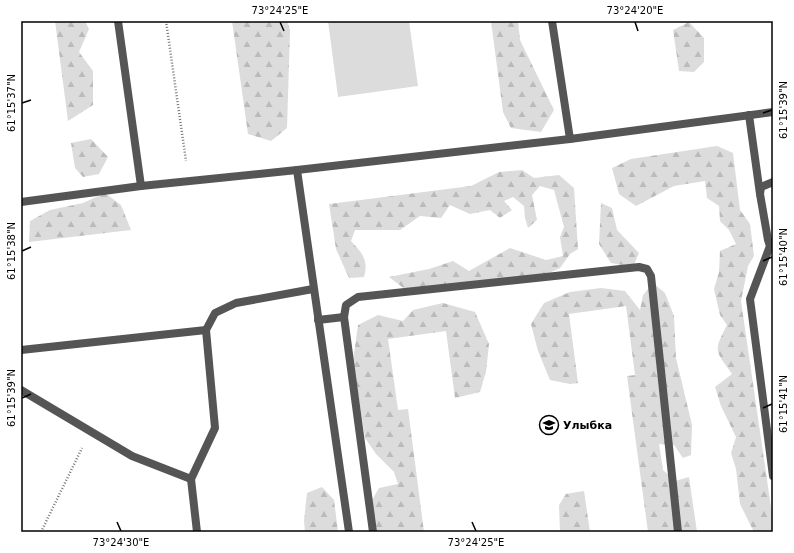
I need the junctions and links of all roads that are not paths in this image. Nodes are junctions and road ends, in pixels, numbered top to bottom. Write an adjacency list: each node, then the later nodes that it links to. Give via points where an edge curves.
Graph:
1 (118, 21): 8 (lane)
2 (552, 21): 5 (lane)
3 (773, 112): 4 (lane)
4 (749, 115): 5 (lane); 9 (lane)
5 (570, 139): 6 (lane)
6 (297, 170): 8 (lane); 12 (lane)
7 (773, 182): 9 (lane, via 761,187)
8 (141, 186): 10 (lane)
9 (760, 194): 11 (lane)
10 (21, 202)
11 (771, 246): 18 (lane, via 750,299)
12 (313, 288): 14 (lane); 15 (lane, via 236,303 215,313)
13 (344, 317): 14 (lane); 22 (lane); 23 (lane, via 346,305 358,297 639,267 647,269 651,276)
14 (318, 320): 21 (lane)
15 (206, 330): 16 (lane); 19 (lane, via 215,428)
16 (21, 350)
17 (21, 390): 19 (lane, via 132,456)
18 (773, 476)
19 (190, 479): 20 (lane)
20 (197, 532)
21 (349, 532)
22 (373, 532)
23 (678, 532)

